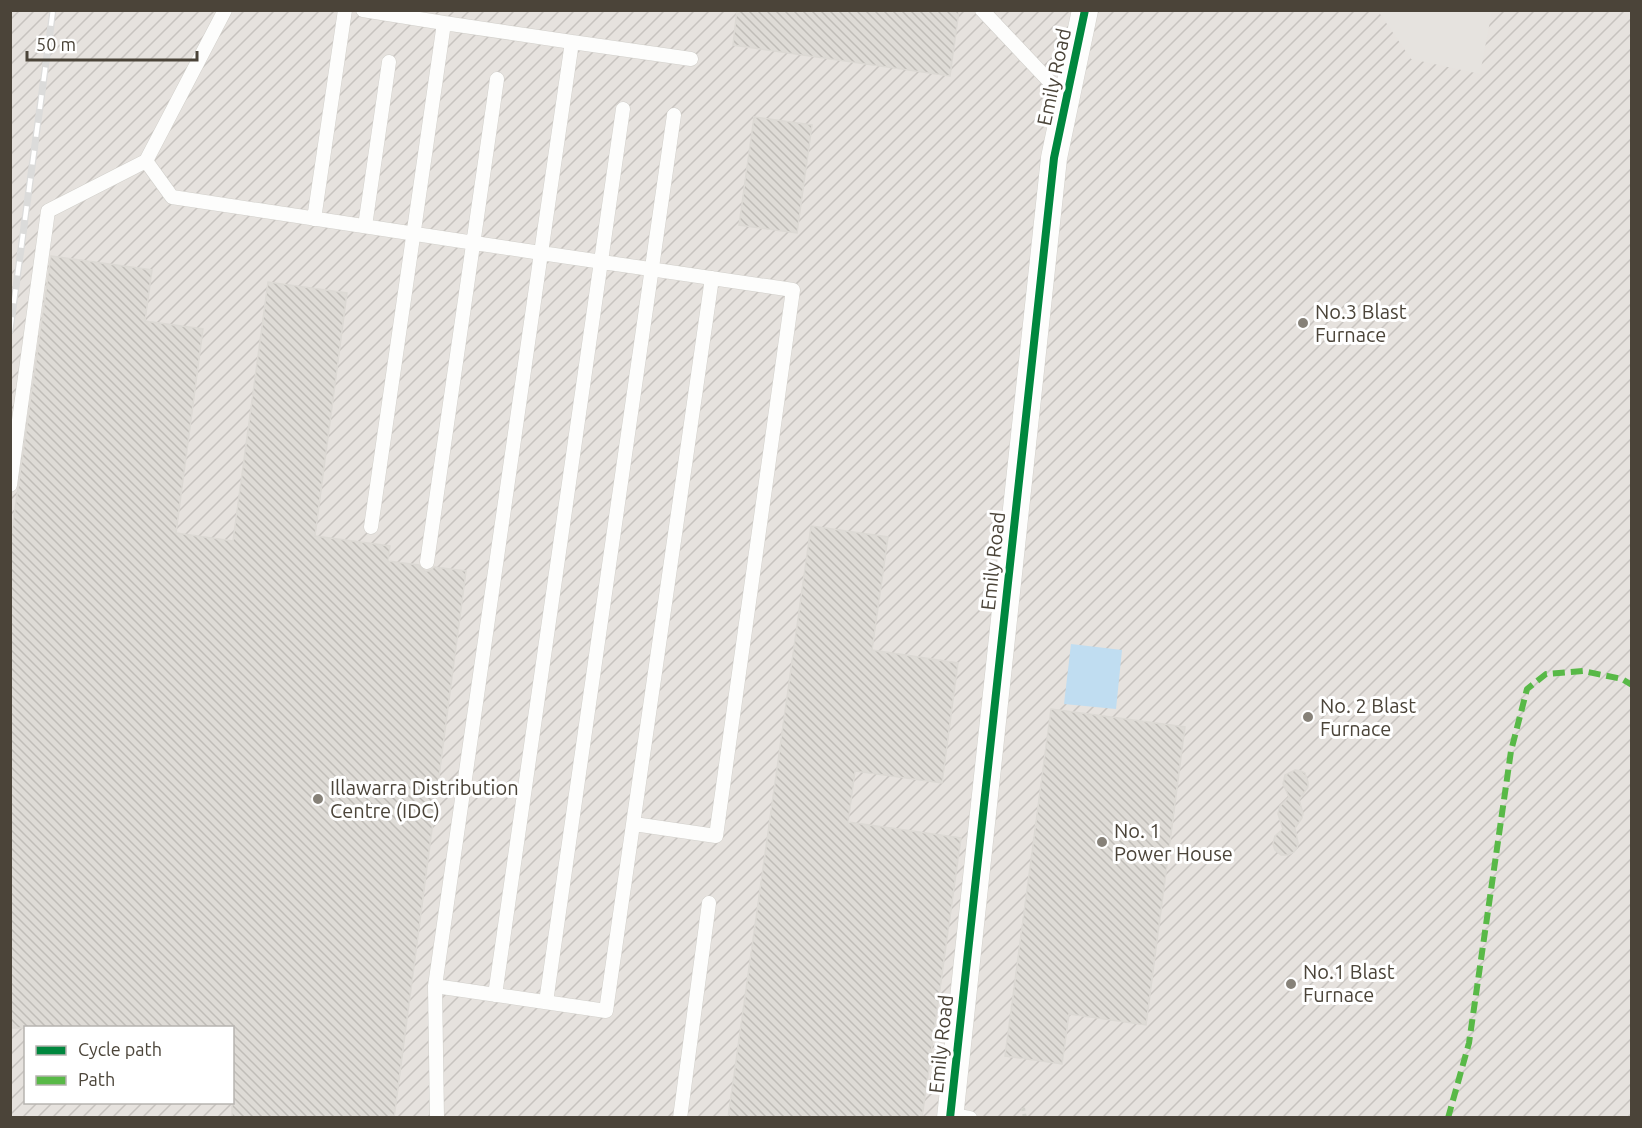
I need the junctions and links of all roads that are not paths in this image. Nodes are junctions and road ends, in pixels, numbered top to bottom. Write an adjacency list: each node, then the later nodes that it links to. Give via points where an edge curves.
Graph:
1 (225, 10): 14 (lane)
2 (345, 10): 15 (lane)
3 (363, 10): 6 (lane)
4 (982, 10): 11 (lane)
5 (1085, 10): 11 (street, Emily Road)
6 (444, 22): 7 (lane); 17 (lane)
7 (572, 42): 8 (lane); 19 (lane)
8 (691, 59)
9 (389, 62): 16 (lane)
10 (497, 79): 18 (lane)
11 (1066, 99): 31 (street, Emily Road, via 1054,158)
12 (623, 109): 20 (lane)
13 (674, 115): 21 (lane)
14 (146, 161): 15 (lane, via 172,197); 23 (lane, via 48,212)
15 (314, 219): 16 (lane)
16 (365, 226): 17 (lane)
17 (414, 234): 18 (lane); 24 (lane)
18 (473, 243): 19 (lane); 25 (lane)
19 (541, 253): 20 (lane); 28 (lane)
20 (601, 262): 21 (lane); 29 (lane)
21 (652, 269): 22 (lane); 30 (lane)
22 (712, 278): 26 (lane); 26 (lane, via 793,290 716,836)
23 (10, 485)
24 (371, 527)
25 (427, 562)
26 (634, 824): 30 (lane, via 606,1011)
27 (709, 903): 33 (lane)
28 (435, 986): 29 (lane); 32 (lane)
29 (495, 995): 30 (lane)
30 (546, 1002)
31 (957, 1116)
32 (437, 1118)
33 (680, 1118)

